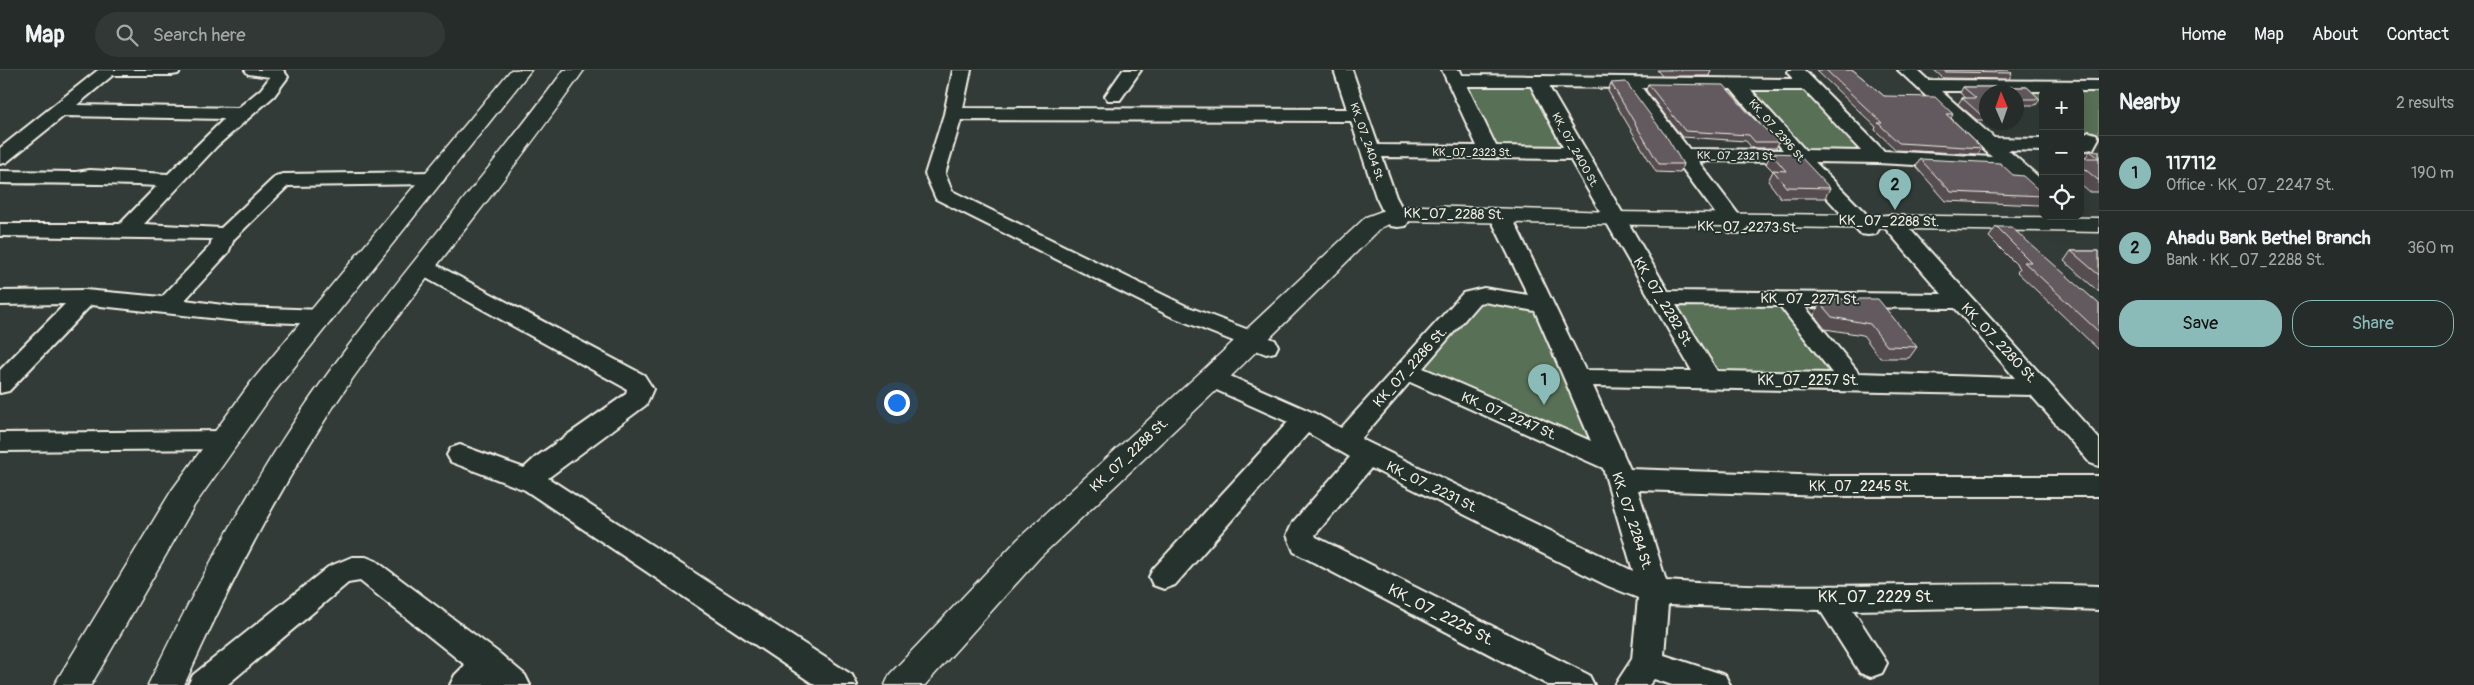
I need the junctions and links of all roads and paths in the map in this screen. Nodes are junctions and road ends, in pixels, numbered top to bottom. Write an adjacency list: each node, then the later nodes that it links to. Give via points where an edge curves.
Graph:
1 (109, 70): 2 (street); 25 (street)
2 (172, 70)
3 (254, 70): 26 (street, via 275,72 279,78 272,90)
4 (521, 70): 40 (main road)
5 (574, 70): 52 (main road)
6 (962, 70): 27 (street)
7 (1132, 70): 23 (street)
8 (1343, 70): 28 (street, KK_07_2404 St.)
9 (1794, 70): 17 (street)
10 (1907, 70): 18 (street)
11 (2091, 70): 13 (street)
12 (1453, 75): 14 (street); 32 (street)
13 (2099, 76)
14 (1537, 81): 15 (street); 33 (street, KK_07_2400 St.)
15 (1629, 82): 16 (street); 34 (street)
16 (1735, 83): 17 (street); 35 (street, KK_07_2396 St.)
17 (1807, 85): 36 (street)
18 (1923, 85): 19 (street); 29 (street)
19 (1979, 85)
20 (2024, 85): 21 (street)
21 (2099, 86)
22 (2024, 89): 24 (street)
23 (1114, 96)
24 (2039, 100)
25 (61, 110): 26 (street); 37 (street)
26 (240, 114): 41 (street)
27 (953, 114): 28 (street); 61 (street, via 935,174 943,195 1178,311)
28 (1358, 115): 31 (street, KK_07_2404 St.)
29 (1992, 144): 30 (street); 38 (street)
30 (2039, 145)
31 (1370, 151): 32 (street, KK_07_2323 St.); 43 (street, KK_07_2404 St.)
32 (1489, 152): 33 (street, KK_07_2323 St.)
33 (1575, 152): 45 (street, KK_07_2400 St.)
34 (1685, 155): 35 (street, KK_07_2321 St.); 46 (street)
35 (1799, 157): 36 (street, KK_07_2321 St.); 47 (street, KK_07_2396 St.)
36 (1878, 157): 38 (street, KK_07_2321 St.)
37 (0, 158)
38 (2013, 164): 42 (street)
39 (0, 177): 41 (street, via 90,176)
40 (435, 178): 51 (street, via 283,180); 60 (main road)
41 (175, 181): 50 (street)
42 (2039, 188)
43 (1395, 217): 44 (main road, KK_07_2288 St.); 61 (main road, KK_07_2288 St., via 1344,268)
44 (1502, 218): 45 (main road, KK_07_2288 St.); 59 (street, KK_07_2284 St.)
45 (1615, 222): 46 (main road, KK_07_2288 St.); 55 (street, KK_07_2282 St.)
46 (1733, 223): 47 (main road, KK_07_2288 St.)
47 (1879, 226): 48 (main road, KK_07_2288 St., via 2016,232); 57 (street, KK_07_2280 St.)
48 (2086, 226)
49 (0, 230): 50 (street)
50 (126, 230): 51 (street)
51 (224, 237): 58 (street, via 220,248)
52 (425, 268): 76 (street, via 634,381 640,389 636,399 546,464 534,475); 87 (main road, via 343,372 266,489 212,587)
53 (85, 297): 54 (street); 58 (street); 67 (street)
54 (0, 298)
55 (1660, 298): 56 (street, KK_07_2271 St.); 64 (street, KK_07_2282 St.)
56 (1786, 298): 57 (street, KK_07_2271 St.); 65 (street)
57 (1959, 301): 68 (street, KK_07_2280 St.)
58 (168, 305): 60 (street, via 246,314)
59 (1544, 305): 62 (street, KK_07_2286 St., via 1491,295 1471,298); 63 (street, KK_07_2284 St.)
60 (322, 317): 70 (main road, via 290,352)
61 (1258, 342): 66 (main road, KK_07_2288 St.)
62 (1407, 372): 72 (street, KK_07_2286 St.); 75 (street, KK_07_2247 St.)
63 (1576, 378): 64 (street, KK_07_2257 St.); 75 (street, KK_07_2284 St.)
64 (1710, 379): 65 (street, KK_07_2257 St.)
65 (1851, 380): 68 (street, KK_07_2257 St.)
66 (1219, 382): 69 (street, KK_07_2231 St.); 92 (main road, KK_07_2288 St., via 1029,548); 93 (main road, KK_07_2288 St., via 1091,510)
67 (0, 385)
68 (2039, 387): 74 (street, KK_07_2280 St.)
69 (1305, 419): 72 (street, KK_07_2231 St.); 79 (street)
70 (224, 440): 71 (street); 86 (main road, via 182,498)
71 (0, 442)
72 (1356, 448): 78 (street, KK_07_2286 St., via 1303,530); 80 (street, KK_07_2231 St., via 1619,578)
73 (460, 455): 76 (street)
74 (2099, 456)
75 (1616, 470): 77 (street, KK_07_2245 St., via 1826,486); 80 (street, KK_07_2284 St.)
76 (535, 483): 91 (street)
77 (2099, 486)
78 (1304, 544): 94 (street, KK_07_2225 St.)
79 (1164, 577)
80 (1654, 592): 81 (street, KK_07_2229 St.); 85 (street, KK_07_2284 St.)
81 (1829, 598): 82 (street, KK_07_2229 St.); 84 (street)
82 (2099, 598)
83 (488, 663): 88 (street, via 366,569 352,568 338,575); 89 (street); 90 (street)
84 (1871, 663)
85 (1639, 674): 95 (street)
86 (72, 685)
87 (166, 685)
88 (204, 685)
89 (466, 685)
90 (514, 685)
91 (841, 685)
92 (903, 685)
93 (926, 685)
94 (1578, 685)
95 (1714, 685)

